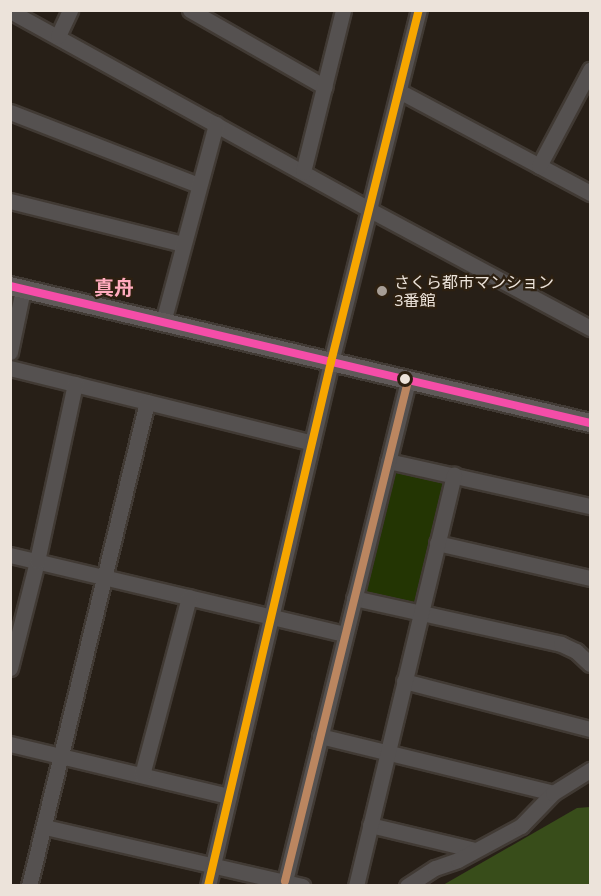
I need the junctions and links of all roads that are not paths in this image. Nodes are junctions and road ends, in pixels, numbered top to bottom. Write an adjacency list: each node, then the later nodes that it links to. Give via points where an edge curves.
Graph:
1 (10, 10): 6 (street)
2 (70, 10): 6 (street)
3 (190, 10): 8 (street)
4 (343, 10): 8 (street)
5 (419, 10): 9 (street)
6 (58, 36): 11 (street)
7 (591, 70): 12 (street)
8 (325, 87): 13 (street)
9 (399, 91): 12 (street); 17 (street)
10 (10, 112): 14 (street)
11 (216, 124): 13 (street); 14 (street)
12 (538, 166): 15 (street)
13 (303, 172): 17 (street)
14 (198, 185): 18 (street)
15 (591, 193)
16 (10, 201): 18 (street)
17 (370, 210): 21 (street); 23 (street)
18 (183, 244): 20 (street)
19 (17, 287): 20 (main road); 22 (street)
20 (164, 322): 23 (main road)
21 (591, 328)
22 (10, 352)
23 (331, 362): 25 (main road); 29 (street)
24 (10, 368): 26 (street)
25 (408, 381): 28 (main road); 30 (street)
26 (75, 384): 27 (street); 35 (street)
27 (147, 402): 29 (street); 36 (street)
28 (591, 423)
29 (312, 443): 41 (street)
30 (388, 461): 31 (street); 39 (street)
31 (454, 474): 32 (street); 33 (street)
32 (591, 506)
33 (437, 543): 37 (street); 40 (street)
34 (10, 555): 35 (street)
35 (37, 561): 36 (street); 44 (street)
36 (105, 578): 38 (street); 50 (street)
37 (591, 578)
38 (189, 597): 41 (street); 52 (street)
39 (354, 598): 40 (street); 42 (street)
40 (421, 611): 43 (street, via 561,644); 45 (street)
41 (272, 616): 42 (street); 54 (street)
42 (345, 634): 47 (street)
43 (591, 664)
44 (10, 668)
45 (404, 681): 46 (street); 49 (street)
46 (591, 729)
47 (320, 736): 49 (street); 59 (street)
48 (10, 744): 50 (street)
49 (387, 753): 53 (street); 55 (street)
50 (60, 756): 52 (street); 56 (street)
51 (591, 770): 53 (street)
52 (142, 775): 54 (street)
53 (553, 793): 57 (street, via 521,826)
54 (229, 796): 58 (street)
55 (370, 825): 57 (street); 63 (street)
56 (45, 827): 58 (street); 60 (street)
57 (475, 850): 64 (street)
58 (213, 865): 59 (street); 61 (street)
59 (285, 881): 62 (street)
60 (29, 885)
61 (208, 885)
62 (302, 885)
63 (356, 885)
64 (407, 885)

